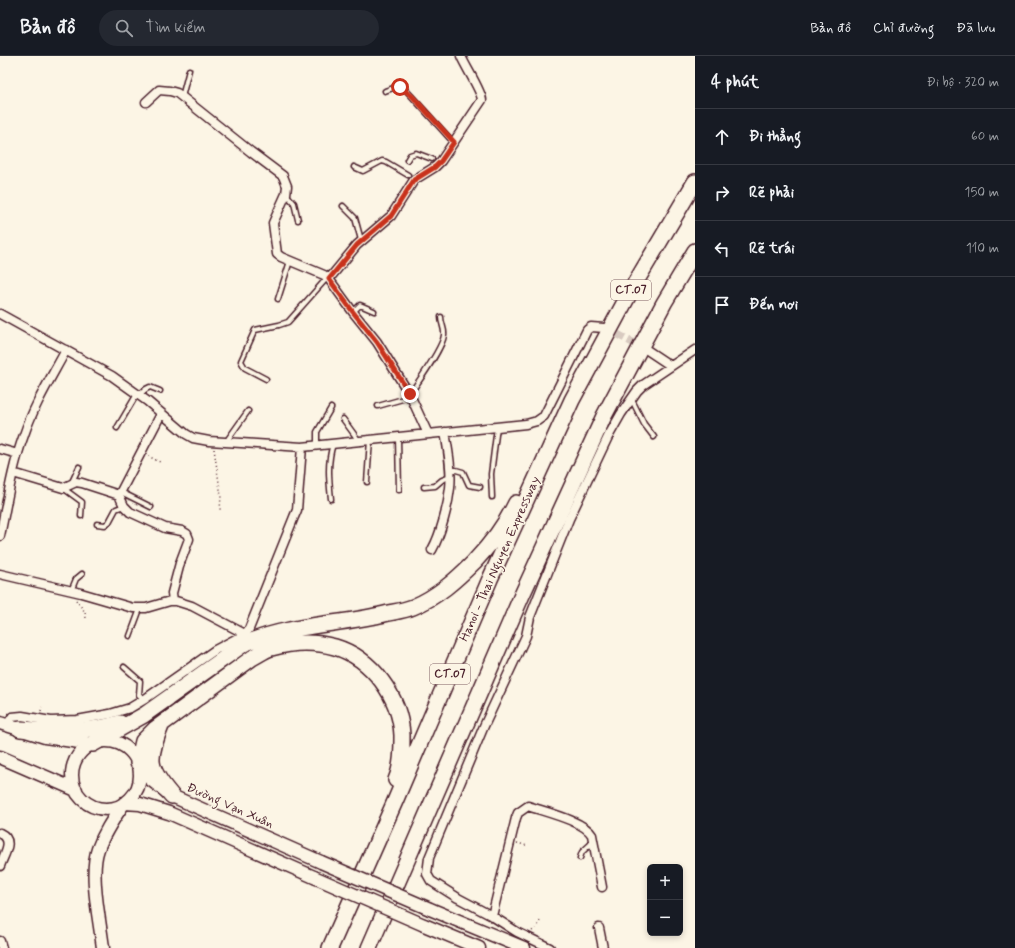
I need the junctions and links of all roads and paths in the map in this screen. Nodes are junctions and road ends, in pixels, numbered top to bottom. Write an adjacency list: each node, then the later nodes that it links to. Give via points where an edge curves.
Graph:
1 (461, 56): 6 (street, via 482,100)
2 (189, 70): 4 (lane)
3 (385, 91): 6 (lane, via 396,87 406,90)
4 (181, 97): 5 (street, via 177,93 159,90); 12 (street, via 283,176 287,186)
5 (146, 102)
6 (454, 142): 8 (street)
7 (407, 160): 8 (lane, via 410,155 416,153)
8 (435, 161): 10 (street, via 435,167)
9 (354, 166): 10 (lane, via 363,171 382,161)
10 (411, 177): 15 (street, via 391,216)
11 (695, 182): 34 (highway, Hanoi - Thai Nguyen Expressway / CT.07, via 634,285)
12 (286, 194): 14 (lane, via 294,203); 17 (street, via 273,226 277,254)
13 (343, 206): 15 (lane, via 355,218)
14 (298, 220)
15 (361, 240): 18 (street)
16 (695, 251): 80 (highway, CT.07, via 664,303 604,416)
17 (290, 261): 18 (street); 19 (lane)
18 (328, 278): 21 (street); 29 (lane, via 288,322 255,330 241,361 246,368)
19 (278, 299)
20 (374, 311): 21 (lane, via 360,305)
21 (353, 312): 32 (street, via 377,342)
22 (0, 314): 25 (street)
23 (441, 317): 32 (lane, via 443,340)
24 (604, 328): 40 (street, via 591,327 587,330 541,420)
25 (66, 350): 31 (street, via 112,376); 55 (street, via 38,402)
26 (647, 350): 28 (street)
27 (695, 350): 28 (street)
28 (671, 366): 33 (street, via 643,385)
29 (266, 379)
30 (160, 391): 31 (lane, via 150,387)
31 (138, 395): 38 (street); 41 (lane)
32 (410, 395): 35 (lane); 43 (street)
33 (631, 398): 45 (lane, via 644,424); 100 (street, via 608,437 570,519 530,617 526,636 484,726 429,858 426,874 430,882)
34 (572, 400): 86 (highway, via 541,451 514,508 480,556 451,585 413,607 260,637 244,644); 108 (highway, Hanoi - Thai Nguyen Expressway / CT.07, via 490,580)
35 (378, 406)
36 (331, 408): 51 (lane, via 317,432)
37 (248, 411): 49 (lane)
38 (161, 414): 48 (street, via 193,438); 54 (street)
39 (343, 419): 47 (lane)
40 (497, 427): 42 (street); 66 (lane)
41 (117, 428)
42 (445, 432): 43 (street); 59 (street)
43 (428, 434): 44 (street)
44 (398, 437): 46 (street); 64 (lane)
45 (654, 437)
46 (370, 440): 47 (street); 60 (lane)
47 (359, 441): 50 (street)
48 (215, 442): 49 (street); 70 (path, via 214,456 221,496)
49 (226, 442): 52 (street)
50 (333, 444): 51 (street); 67 (lane, via 328,475)
51 (315, 446): 52 (street)
52 (302, 447): 82 (street, via 297,510 249,629)
53 (0, 449): 55 (street)
54 (141, 452): 56 (path); 65 (street)
55 (18, 454): 58 (street)
56 (160, 462)
57 (79, 467): 61 (lane)
58 (14, 473): 61 (street); 73 (street)
59 (450, 474): 62 (lane, via 435,486); 63 (lane, via 456,470 463,472 469,485); 74 (street, via 450,487 440,533)
60 (367, 482)
61 (67, 486): 65 (street, via 76,482); 71 (lane, via 82,502)
62 (424, 487)
63 (480, 487)
64 (399, 490)
65 (120, 494): 68 (street); 69 (lane)
66 (492, 497)
67 (331, 499)
68 (124, 506): 72 (lane, via 116,509 105,525); 78 (street, via 139,517 187,534 172,593)
69 (151, 507)
70 (220, 510)
71 (81, 516)
72 (97, 524)
73 (0, 536)
74 (432, 550)
75 (0, 574): 77 (street)
76 (82, 574): 77 (lane, via 76,579)
77 (73, 592): 79 (street); 81 (path)
78 (173, 601): 79 (street); 82 (street, via 192,606)
79 (140, 609): 83 (lane)
80 (514, 613): 109 (highway, CT.07); 110 (highway, via 501,663)
81 (86, 618)
82 (244, 634): 85 (street, via 215,650)
83 (130, 636)
84 (124, 666): 85 (lane, via 140,681 140,695)
85 (145, 699): 88 (street, via 130,708 77,720 51,721 15,716 12,717)
86 (144, 715): 88 (highway, via 113,725 87,729 60,731); 89 (highway)
87 (162, 724): 91 (highway, via 143,741); 93 (highway, via 154,743 153,768 158,779); 107 (highway, via 252,658 270,648 288,644 312,644 336,648 350,654 377,675 387,688 401,727 402,758 398,776 343,898)
88 (9, 726): 89 (main road, via 45,737)
89 (93, 744): 91 (main road, via 103,741 124,746); 92 (main road, via 83,750 73,768 72,779)
90 (0, 757): 92 (main road)
91 (138, 763): 93 (main road, Đường Vạn Xuân, via 151,780); 94 (main road, via 138,786 133,796)
92 (76, 790): 94 (main road, via 82,799 97,807 114,808)
93 (172, 796): 104 (main road, Đường Vạn Xuân, bridge, via 430,909)
94 (124, 803): 106 (main road, via 105,832 94,871); 111 (main road, bridge, via 140,804 169,813)
95 (0, 834): 98 (street, via 8,840 8,845)
96 (594, 841): 97 (lane, via 582,852); 99 (street); 100 (street, via 590,832 577,823 528,806 524,808 516,818)
97 (580, 858)
98 (0, 866)
99 (602, 887)
100 (492, 916): 104 (street)
101 (540, 921): 104 (path)
102 (599, 928): 113 (street)
103 (0, 941): 105 (street)
104 (526, 943): 112 (street)
105 (2, 948)
106 (103, 948)
107 (325, 948)
108 (330, 948)
109 (369, 948)
110 (378, 948)
111 (479, 948)
112 (550, 948)
113 (603, 948)

